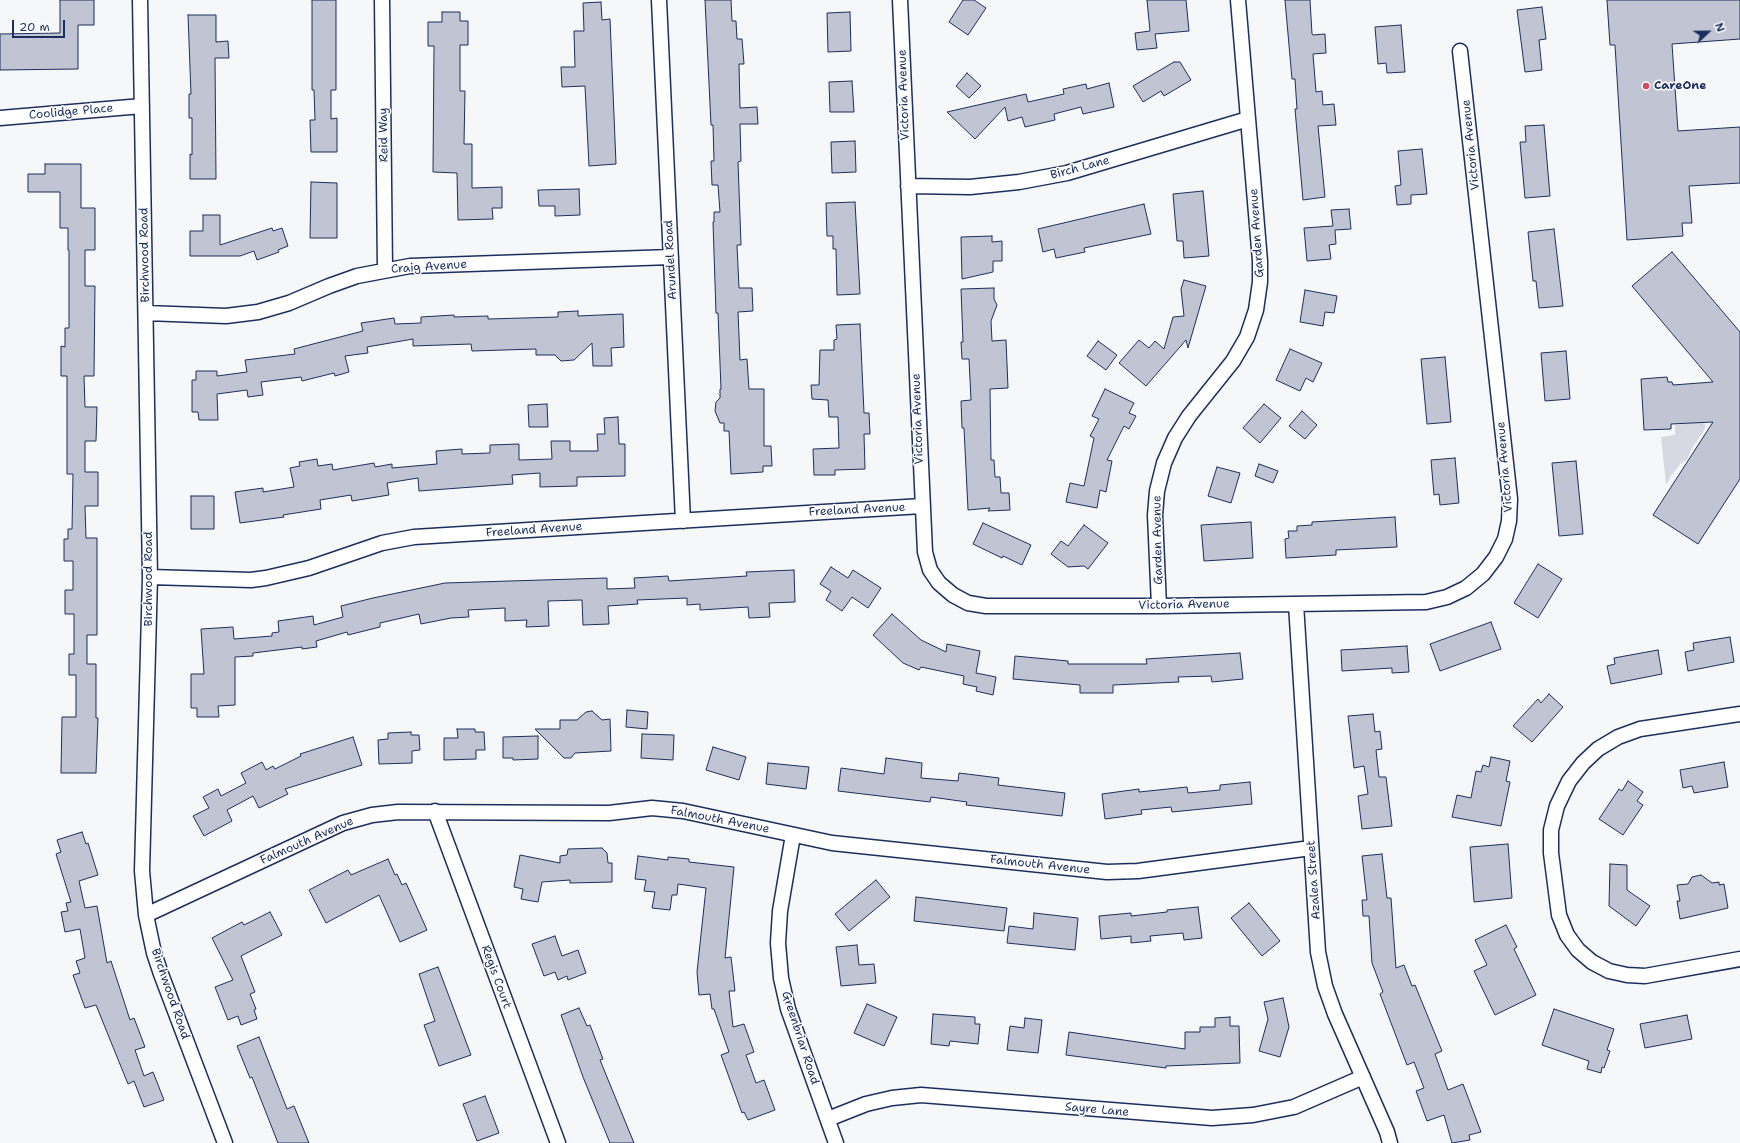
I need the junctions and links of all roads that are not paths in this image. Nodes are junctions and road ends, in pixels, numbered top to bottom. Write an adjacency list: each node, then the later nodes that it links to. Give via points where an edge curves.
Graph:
1 (140, 0): 7 (street, Birchwood Road)
2 (382, 0): 12 (street, Reid Way)
3 (659, 0): 11 (street, Arundel Road)
4 (900, 0): 10 (street, Victoria Avenue)
5 (1238, 0): 9 (street, Garden Avenue)
6 (1460, 51): 17 (street, Victoria Avenue, via 1510,499 1505,538 1496,557 1483,574 1466,588 1447,597 1426,602)
7 (142, 106): 8 (street, Coolidge Place); 13 (street, Birchwood Road)
8 (0, 118)
9 (1248, 120): 10 (street, Birch Lane, via 1067,173 1019,182 970,187); 18 (street, Garden Avenue, via 1260,261 1256,310 1247,336 1233,361 1189,416 1175,438 1164,463 1157,491 1155,515)
10 (908, 186): 14 (street, Victoria Avenue)
11 (671, 257): 12 (street, Craig Avenue, via 410,266); 15 (street, Arundel Road)
12 (385, 270): 13 (street, Craig Avenue, via 357,276 289,303 258,312 226,316)
13 (146, 313): 16 (street, Birchwood Road)
14 (922, 506): 15 (street, Freeland Avenue); 18 (street, Victoria Avenue, via 925,552 930,570 939,583 968,602 986,606)
15 (683, 521): 16 (street, Freeland Avenue, via 414,537 382,543 309,568 251,580)
16 (150, 577): 23 (street, Birchwood Road, via 142,870)
17 (1296, 604): 18 (street, Victoria Avenue); 22 (street, Azalea Street)
18 (1159, 606)
19 (1740, 714): 24 (street, via 1640,729 1618,737 1598,749 1583,763 1569,782 1557,806 1551,830 1551,853 1559,915 1567,935 1578,950 1592,962 1609,971 1645,976)
20 (434, 811): 21 (street, Falmouth Avenue, via 609,814 652,808 683,811); 23 (street, Falmouth Avenue, via 372,815 343,823); 28 (street, Regis Court)
21 (793, 835): 22 (street, Falmouth Avenue, via 832,843 1107,872 1138,871); 26 (street, Greenbriar Road, via 780,911 778,943 781,978 788,1009)
22 (1311, 848): 25 (street, Azalea Street, via 1318,952 1335,1014)
23 (146, 915): 27 (street, Birchwood Road, via 161,974)
24 (1740, 959)
25 (1363, 1077): 26 (street, Sayre Lane, via 1294,1107 1219,1118 921,1095 866,1104); 30 (street, Azalea Street)
26 (828, 1119): 29 (street, Greenbriar Road)
27 (225, 1143)
28 (558, 1143)
29 (836, 1143)
30 (1390, 1143)

